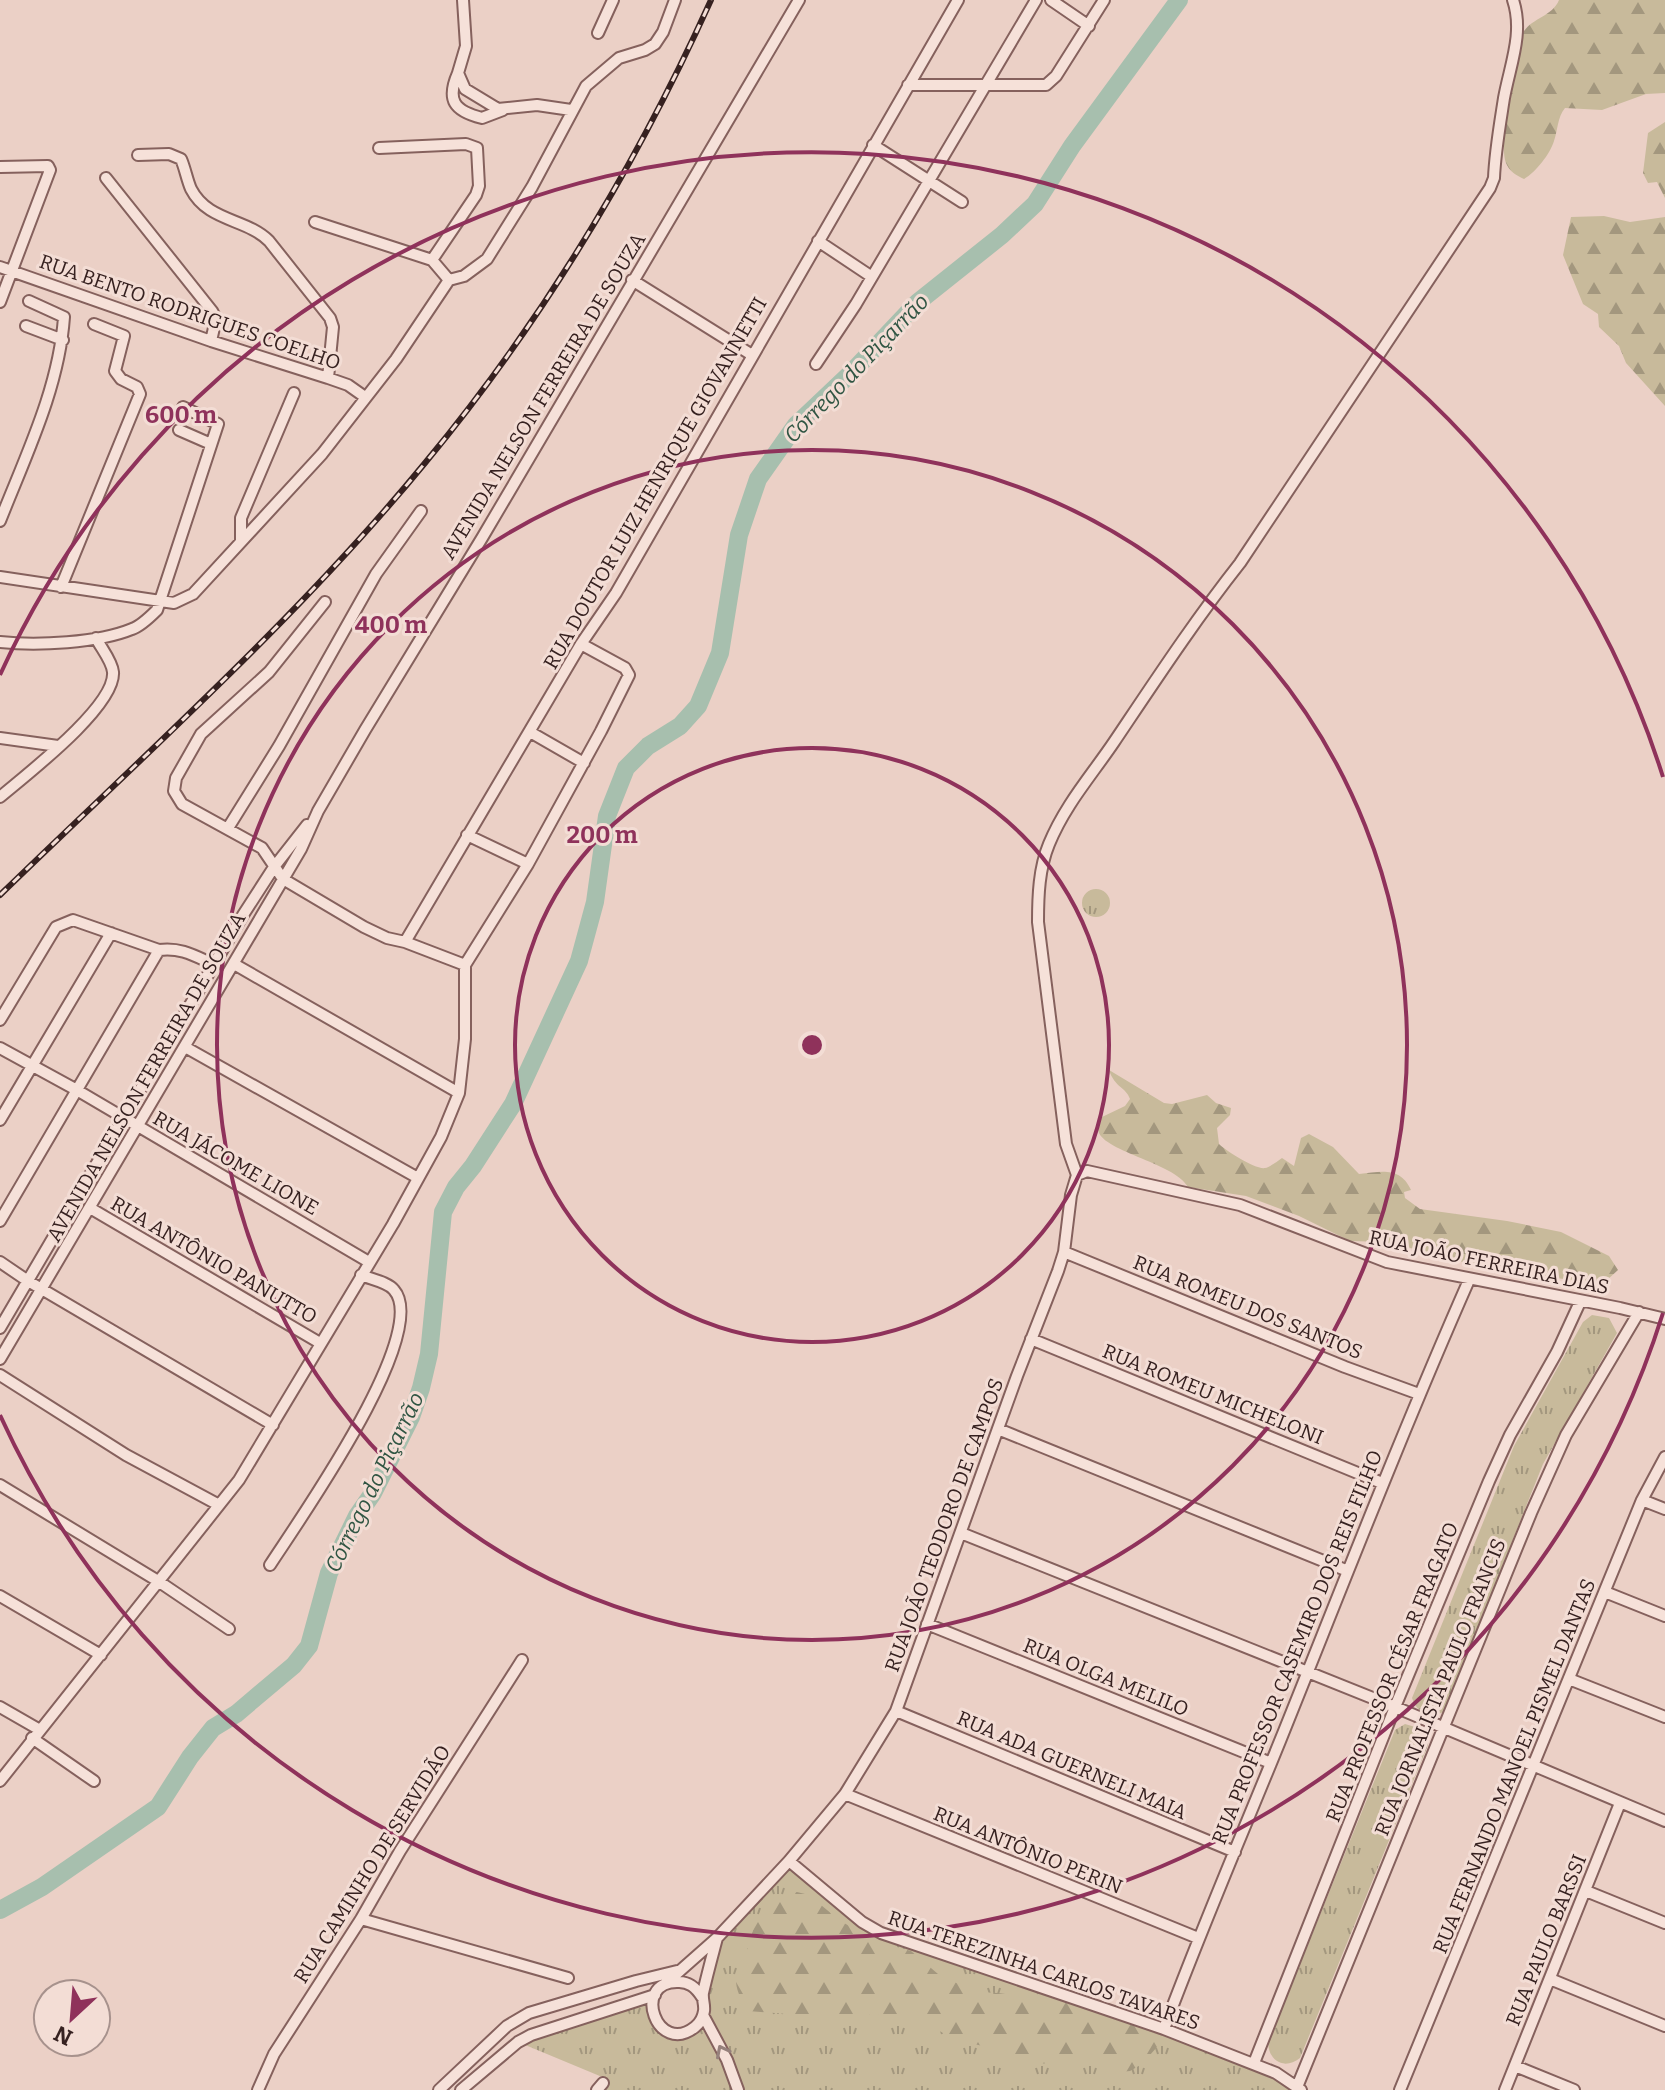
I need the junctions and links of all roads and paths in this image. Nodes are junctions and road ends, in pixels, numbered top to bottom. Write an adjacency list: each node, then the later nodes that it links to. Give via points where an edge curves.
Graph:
1 (463, 0): 12 (street, via 466,46)
2 (613, 0): 11 (street)
3 (675, 0): 16 (street, via 655,44 610,65 586,86)
4 (799, 0): 31 (street, AVENIDA NELSON FERREIRA DE SOUZA)
5 (958, 0): 13 (street, RUA DOUTOR LUIZ HENRIQUE GIOVANNETTI)
6 (1036, 0): 14 (street)
7 (1051, 0): 10 (street)
8 (1104, 0): 10 (street)
9 (1513, 0): 82 (street, via 1518,33 1490,188 1240,563 1069,803 1047,847 1038,922 1066,1144)
10 (1089, 26): 14 (street, via 1046,85)
11 (598, 33)
12 (458, 73): 15 (street, via 471,94); 15 (street, via 451,91 460,110 482,118)
13 (908, 85): 14 (street); 17 (street, RUA DOUTOR LUIZ HENRIQUE GIOVANNETTI)
14 (985, 86): 22 (street)
15 (505, 109): 16 (street, via 537,105)
16 (571, 110): 30 (street, via 487,259)
17 (873, 145): 22 (street); 25 (street, RUA DOUTOR LUIZ HENRIQUE GIOVANNETTI)
18 (379, 148): 26 (street, via 477,148 476,195)
19 (138, 155): 40 (street, via 181,159 191,190 210,212 259,231 269,241 330,318)
20 (0, 167): 28 (street, via 48,166)
21 (106, 178): 37 (street, via 212,311 216,319)
22 (930, 180): 23 (street); 29 (street)
23 (962, 202)
24 (315, 222): 26 (street)
25 (818, 241): 29 (street); 38 (street, RUA DOUTOR LUIZ HENRIQUE GIOVANNETTI)
26 (432, 260): 30 (street)
27 (0, 267): 28 (street, RUA BENTO RODRIGUES COELHO)
28 (13, 270): 33 (street); 37 (street, RUA BENTO RODRIGUES COELHO)
29 (872, 277): 39 (street)
30 (449, 280): 42 (street)
31 (632, 280): 38 (street); 61 (street, AVENIDA NELSON FERREIRA DE SOUZA)
32 (29, 301): 36 (street, via 64,317)
33 (0, 302)
34 (94, 324): 50 (street, via 124,336 115,371 140,394)
35 (26, 326): 36 (street)
36 (63, 340): 47 (street, via 53,383)
37 (211, 341): 40 (street, RUA BENTO RODRIGUES COELHO)
38 (752, 355): 55 (street, RUA DOUTOR LUIZ HENRIQUE GIOVANNETTI, via 616,593)
39 (816, 364)
40 (328, 378): 42 (street, RUA BENTO RODRIGUES COELHO)
41 (294, 393): 48 (street, via 241,518)
42 (365, 397): 48 (street, via 322,454)
43 (183, 407): 45 (street, via 218,424)
44 (179, 430): 45 (street)
45 (211, 444): 51 (street)
46 (421, 511): 62 (street, via 376,574)
47 (0, 521)
48 (241, 540): 51 (street, via 193,594 181,602)
49 (0, 577): 50 (street)
50 (61, 587): 51 (street)
51 (159, 602): 53 (street, via 134,629)
52 (325, 602): 62 (street, via 269,672 201,734 176,778 174,791 182,804)
53 (96, 638): 54 (street); 58 (street, via 113,670 112,684 82,725)
54 (0, 642)
55 (581, 644): 56 (street, RUA DOUTOR LUIZ HENRIQUE GIOVANNETTI); 59 (street, via 629,675)
56 (530, 732): 59 (street); 63 (street, RUA DOUTOR LUIZ HENRIQUE GIOVANNETTI)
57 (0, 738): 58 (street)
58 (58, 746): 60 (street)
59 (584, 763): 64 (street)
60 (0, 797)
61 (318, 811): 65 (street, AVENIDA NELSON FERREIRA DE SOUZA); 66 (street, AVENIDA NELSON FERREIRA DE SOUZA)
62 (228, 828): 65 (street, via 262,848)
63 (467, 835): 64 (street); 68 (street, RUA DOUTOR LUIZ HENRIQUE GIOVANNETTI)
64 (528, 864): 72 (street)
65 (274, 867): 66 (street); 71 (street, AVENIDA NELSON FERREIRA DE SOUZA)
66 (283, 879): 68 (street, via 376,934); 70 (street, AVENIDA NELSON FERREIRA DE SOUZA)
67 (111, 933): 69 (street); 73 (street, via 73,920 56,927); 76 (street)
68 (405, 942): 72 (street)
69 (159, 950): 71 (street, via 174,948); 77 (street)
70 (234, 964): 74 (street, AVENIDA NELSON FERREIRA DE SOUZA); 78 (street)
71 (215, 965): 79 (street, AVENIDA NELSON FERREIRA DE SOUZA)
72 (465, 965): 78 (street)
73 (0, 1020)
74 (185, 1047): 81 (street, AVENIDA NELSON FERREIRA DE SOUZA); 83 (street)
75 (0, 1048): 76 (street, RUA JÁCOME LIONE)
76 (32, 1065): 77 (street, RUA JÁCOME LIONE); 80 (street)
77 (75, 1089): 79 (street, RUA JÁCOME LIONE); 85 (street)
78 (459, 1093): 83 (street)
79 (125, 1119): 81 (street, RUA JÁCOME LIONE); 91 (street, AVENIDA NELSON FERREIRA DE SOUZA)
80 (0, 1120)
81 (137, 1126): 84 (street, AVENIDA NELSON FERREIRA DE SOUZA); 88 (street, RUA JÁCOME LIONE)
82 (1077, 1175): 86 (street, RUA JOÃO TEODORO DE CAMPOS); 90 (street, RUA JOÃO FERREIRA DIAS, via 1087,1171 1207,1195 1369,1257)
83 (418, 1178): 88 (street)
84 (90, 1208): 92 (street, AVENIDA NELSON FERREIRA DE SOUZA); 98 (street, RUA ANTÔNIO PANUTTO)
85 (0, 1221)
86 (1064, 1252): 97 (street, RUA JOÃO TEODORO DE CAMPOS); 101 (street, RUA ROMEU DOS SANTOS)
87 (0, 1262): 91 (street)
88 (369, 1262): 89 (street)
89 (361, 1275): 98 (street); 111 (street, via 393,1287 399,1298 394,1350 356,1431)
90 (1469, 1280): 93 (street, RUA JOÃO FERREIRA DIAS); 101 (street, RUA PROFESSOR CASEMIRO DOS REIS FILHO)
91 (28, 1281): 92 (street); 96 (street, AVENIDA NELSON FERREIRA DE SOUZA)
92 (42, 1289): 99 (street, AVENIDA NELSON FERREIRA DE SOUZA); 102 (street)
93 (1580, 1302): 94 (street, RUA JOÃO FERREIRA DIAS); 124 (street, RUA PROFESSOR CÉSAR FRAGATO, via 1510,1435)
94 (1639, 1312): 95 (street, RUA JOÃO FERREIRA DIAS); 127 (street, RUA JORNALISTA PAULO FRANCIS, via 1566,1435)
95 (1665, 1319)
96 (0, 1328)
97 (1031, 1339): 103 (street, RUA JOÃO TEODORO DE CAMPOS); 105 (street, RUA ROMEU MICHELONI)
98 (320, 1343): 102 (street)
99 (0, 1359)
100 (0, 1375): 108 (street, via 126,1455)
101 (1419, 1394): 105 (street, RUA PROFESSOR CASEMIRO DOS REIS FILHO)
102 (273, 1425): 108 (street)
103 (998, 1429): 110 (street, RUA JOÃO TEODORO DE CAMPOS); 112 (street)
104 (1665, 1457): 107 (street, RUA FERNANDO MANOEL PISMEL DANTAS)
105 (1382, 1483): 112 (street, RUA PROFESSOR CASEMIRO DOS REIS FILHO)
106 (0, 1485): 113 (street)
107 (1642, 1500): 109 (street); 114 (street, RUA FERNANDO MANOEL PISMEL DANTAS)
108 (219, 1505): 113 (street)
109 (1665, 1509)
110 (961, 1533): 117 (street, RUA JOÃO TEODORO DE CAMPOS); 121 (street)
111 (270, 1565)
112 (1348, 1571): 121 (street, RUA PROFESSOR CASEMIRO DOS REIS FILHO)
113 (158, 1581): 118 (street); 119 (street)
114 (1605, 1592): 116 (street); 122 (street, RUA FERNANDO MANOEL PISMEL DANTAS)
115 (0, 1596): 119 (street)
116 (1665, 1616)
117 (927, 1624): 125 (street, RUA JOÃO TEODORO DE CAMPOS); 129 (street, RUA OLGA MELILO)
118 (229, 1629)
119 (101, 1655): 128 (street)
120 (522, 1660): 139 (street, RUA CAMINHO DE SERVIDÃO)
121 (1307, 1673): 124 (street); 129 (street, RUA PROFESSOR CASEMIRO DOS REIS FILHO)
122 (1569, 1679): 126 (street); 130 (street, RUA FERNANDO MANOEL PISMEL DANTAS)
123 (0, 1707): 128 (street)
124 (1395, 1707): 127 (street); 154 (street, RUA PROFESSOR CÉSAR FRAGATO)
125 (896, 1711): 133 (street, RUA JOÃO TEODORO DE CAMPOS); 136 (street, RUA ADA GUERNELI MAIA)
126 (1665, 1717)
127 (1443, 1728): 130 (street); 156 (street, RUA JORNALISTA PAULO FRANCIS)
128 (36, 1734): 131 (street); 132 (street)
129 (1271, 1763): 136 (street, RUA PROFESSOR CASEMIRO DOS REIS FILHO)
130 (1534, 1766): 134 (street); 161 (street, RUA FERNANDO MANOEL PISMEL DANTAS)
131 (0, 1781)
132 (94, 1781)
133 (845, 1794): 137 (street, RUA JOÃO TEODORO DE CAMPOS); 142 (street, RUA ANTÔNIO PERIN)
134 (1620, 1803): 135 (street); 138 (street, RUA PAULO BARSSI)
135 (1665, 1821)
136 (1235, 1852): 142 (street, RUA PROFESSOR CASEMIRO DOS REIS FILHO)
137 (789, 1861): 141 (street, RUA JOÃO TEODORO DE CAMPOS); 153 (street, RUA TEREZINHA CARLOS TAVARES, via 881,1933)
138 (1586, 1891): 140 (street); 145 (street, RUA PAULO BARSSI)
139 (361, 1919): 144 (street); 157 (street, RUA CAMINHO DE SERVIDÃO, via 274,2054)
140 (1665, 1923)
141 (717, 1938): 143 (street, RUA JOÃO TEODORO DE CAMPOS); 149 (street)
142 (1198, 1938): 153 (street, RUA PROFESSOR CASEMIRO DOS REIS FILHO)
143 (679, 1971): 146 (street); 147 (street, RUA JOÃO TEODORO DE CAMPOS)
144 (568, 1978)
145 (1550, 1979): 152 (street); 155 (street, RUA PAULO BARSSI)
146 (636, 1981): 150 (street); 158 (street, via 529,2013 507,2026)
147 (665, 1984): 148 (street); 149 (street, via 690,1984)
148 (655, 1995): 150 (street); 151 (street, via 652,2012 668,2032 685,2033)
149 (702, 1997): 151 (street)
150 (643, 2000): 159 (street, via 531,2035)
151 (703, 2015): 160 (street, one-way to 151)
152 (1665, 2026)
153 (1164, 2029): 154 (street, RUA TEREZINHA CARLOS TAVARES)
154 (1254, 2063): 156 (street, RUA TEREZINHA CARLOS TAVARES)
155 (1515, 2066): 162 (street, RUA PAULO BARSSI); 163 (street)
156 (1299, 2089)
157 (258, 2090)
158 (439, 2090)
159 (461, 2090)
160 (738, 2090)
161 (1400, 2090)
162 (1505, 2090)
163 (1574, 2090)

